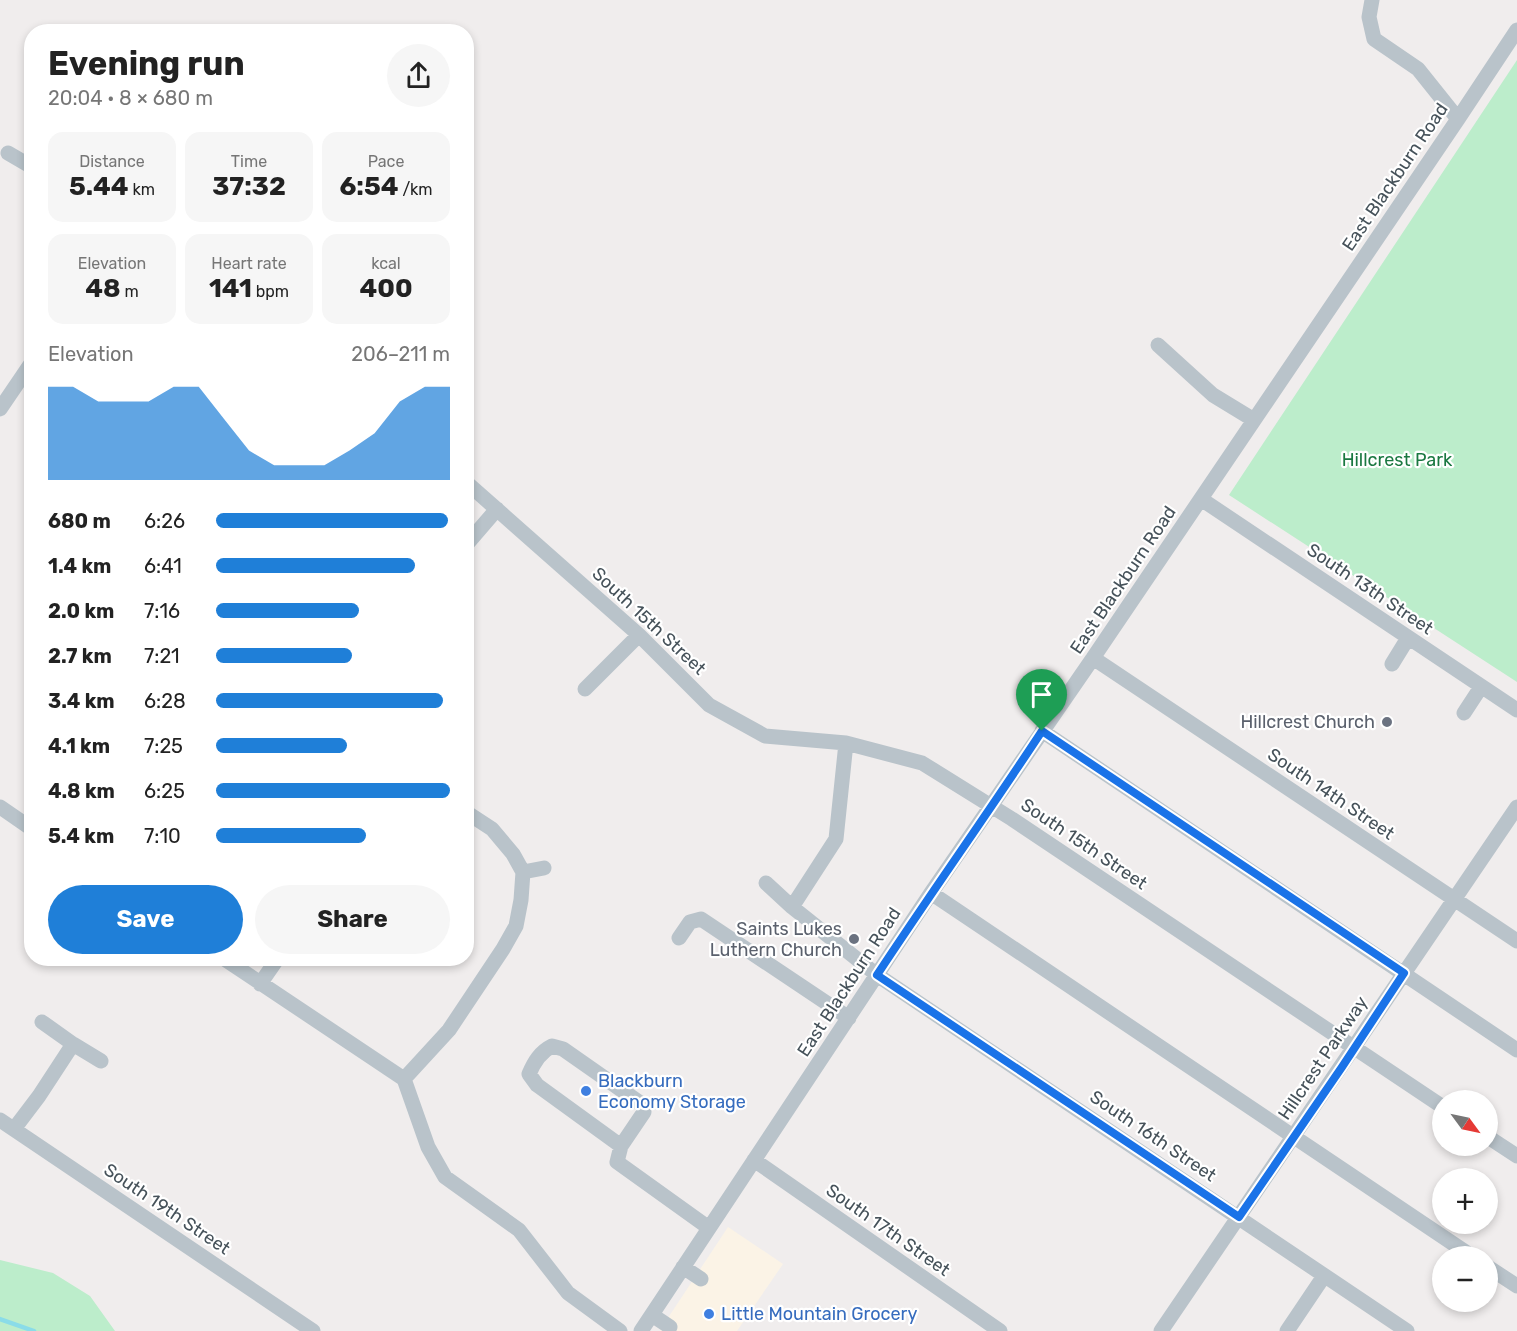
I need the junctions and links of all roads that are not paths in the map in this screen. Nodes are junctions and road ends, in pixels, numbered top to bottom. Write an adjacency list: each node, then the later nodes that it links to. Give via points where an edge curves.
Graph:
1 (1372, 0): 3 (street, via 1369,17 1374,39 1419,69)
2 (1517, 30): 3 (street, East Blackburn Road)
3 (1458, 119): 9 (street, East Blackburn Road)
4 (8, 153): 5 (street)
5 (24, 162)
6 (1158, 345): 9 (street, via 1213,394)
7 (24, 381): 8 (street)
8 (0, 409)
9 (1254, 420): 11 (street, East Blackburn Road)
10 (474, 489): 12 (street, South 15th Street)
11 (1201, 498): 15 (street, South 13th Street); 16 (street, East Blackburn Road)
12 (497, 509): 13 (street); 14 (street, South 15th Street)
13 (474, 536)
14 (639, 635): 19 (street); 23 (street, South 15th Street, via 709,705 765,736)
15 (1408, 638): 17 (street); 18 (street, South 13th Street)
16 (1093, 658): 22 (street, East Blackburn Road); 33 (street, South 14th Street)
17 (1392, 664)
18 (1481, 687): 20 (street, South 13th Street); 21 (street)
19 (585, 689)
20 (1517, 710)
21 (1464, 713)
22 (1042, 731): 25 (street, East Blackburn Road); 39 (street)
23 (846, 743): 25 (street, South 15th Street, via 922,763); 34 (street, via 836,839)
24 (0, 807): 28 (street)
25 (992, 807): 32 (street, East Blackburn Road); 45 (street, South 15th Street)
26 (1515, 816): 33 (street, Hillcrest Parkway)
27 (474, 817): 30 (street, via 492,829)
28 (24, 824)
29 (544, 868): 30 (street)
30 (523, 872): 48 (street, via 516,926 503,949 449,1030)
31 (766, 884): 34 (street, South 16th Street)
32 (931, 893): 40 (street, East Blackburn Road); 52 (street)
33 (1454, 899): 36 (street, South 14th Street); 39 (street, Hillcrest Parkway)
34 (792, 907): 40 (street, South 16th Street)
35 (679, 938): 42 (street, via 690,922 700,919)
36 (1517, 941)
37 (234, 966): 41 (street)
38 (272, 966): 41 (street)
39 (1404, 973): 45 (street, Hillcrest Parkway); 46 (street)
40 (877, 975): 42 (street, East Blackburn Road); 57 (street, South 16th Street)
41 (260, 984): 48 (street)
42 (849, 1018): 56 (street, East Blackburn Road)
43 (42, 1022): 44 (street)
44 (74, 1044): 47 (street); 51 (street)
45 (1355, 1047): 49 (street, South 15th Street); 52 (street, Hillcrest Parkway)
46 (1517, 1050)
47 (101, 1061)
48 (404, 1079): 68 (street, via 428,1147 445,1177 519,1230 568,1293)
49 (1432, 1100)
50 (0, 1120): 51 (street, South 19th Street)
51 (14, 1129): 67 (street, South 19th Street)
52 (1294, 1136): 57 (street, Hillcrest Parkway); 59 (street)
53 (1498, 1144): 55 (street)
54 (621, 1146): 54 (street, via 537,1085 529,1074 543,1050 552,1046 563,1049 643,1105 644,1112); 58 (street, via 617,1162)
55 (1517, 1156)
56 (754, 1160): 58 (street, East Blackburn Road); 70 (street, South 17th Street)
57 (1239, 1217): 62 (street, South 16th Street); 71 (street, Hillcrest Parkway)
58 (709, 1228): 60 (street, East Blackburn Road)
59 (1457, 1246)
60 (683, 1267): 63 (street); 65 (street, East Blackburn Road)
61 (1498, 1274): 64 (street)
62 (1324, 1276): 72 (street); 73 (street, South 16th Street)
63 (701, 1279)
64 (1517, 1286)
65 (652, 1316): 66 (street); 69 (street, East Blackburn Road)
66 (670, 1327)
67 (313, 1331)
68 (620, 1331)
69 (641, 1331)
70 (1000, 1331)
71 (1161, 1331)
72 (1287, 1331)
73 (1407, 1331)

